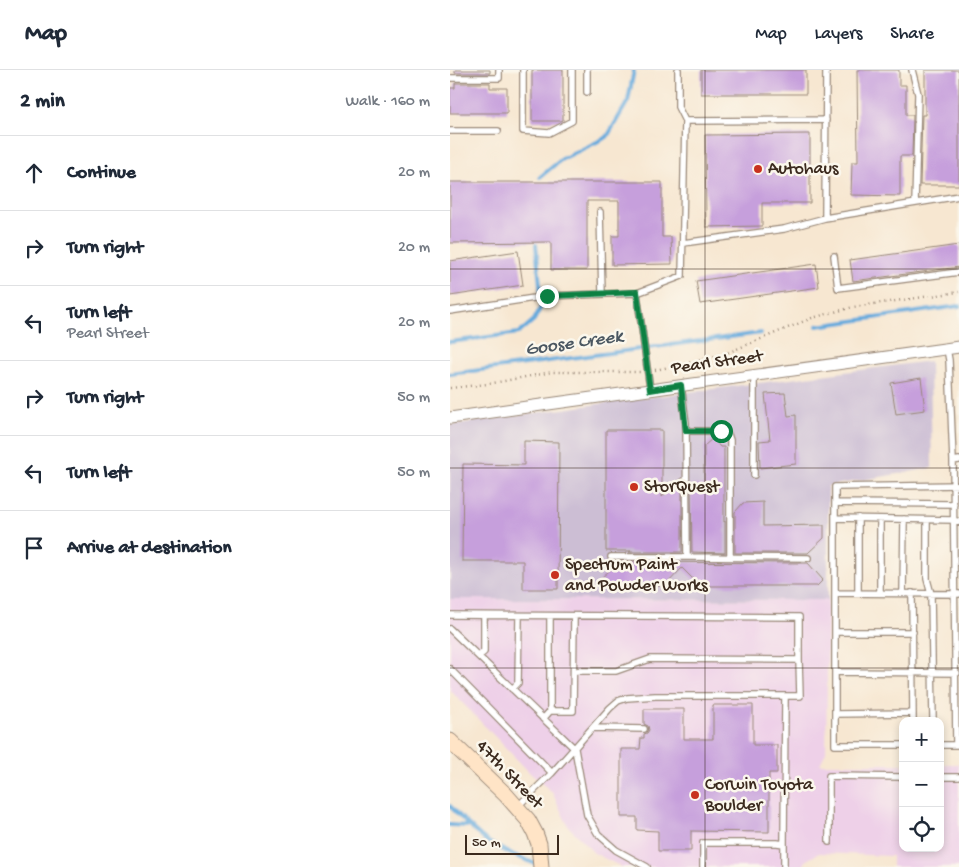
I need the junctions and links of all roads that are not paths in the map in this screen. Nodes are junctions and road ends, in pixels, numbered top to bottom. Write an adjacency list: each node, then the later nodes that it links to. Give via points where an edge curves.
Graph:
1 (499, 70): 8 (lane, via 499,78)
2 (523, 70): 3 (lane, via 523,131 549,133 572,121)
3 (572, 70)
4 (587, 70): 9 (lane)
5 (678, 70): 11 (lane, via 678,107)
6 (826, 70): 10 (lane)
7 (912, 70): 15 (lane, via 918,94)
8 (450, 78)
9 (587, 92)
10 (826, 120): 11 (lane); 17 (lane)
11 (685, 121): 18 (lane)
12 (450, 131): 13 (lane)
13 (498, 131)
14 (959, 196): 15 (lane)
15 (915, 203): 17 (lane)
16 (600, 212): 22 (lane)
17 (825, 218): 18 (lane, via 784,229)
18 (683, 243): 21 (lane, via 682,276)
19 (834, 256): 20 (lane, via 838,288)
20 (959, 272)
21 (637, 292): 22 (lane); 27 (lane)
22 (602, 294): 23 (lane, via 547,296)
23 (450, 311)
24 (953, 348): 25 (street, Pearl Street); 30 (lane, via 949,360)
25 (754, 376): 26 (street, Pearl Street); 31 (lane)
26 (681, 385): 27 (street, Pearl Street); 29 (lane)
27 (650, 390): 28 (street, Pearl Street)
28 (450, 418)
29 (686, 431): 42 (lane); 43 (lane, via 728,434)
30 (956, 460): 32 (lane)
31 (754, 475)
32 (956, 486): 33 (lane, via 835,488); 34 (lane)
33 (835, 503): 34 (lane); 35 (lane)
34 (954, 504): 40 (lane)
35 (835, 518): 36 (lane); 45 (lane)
36 (858, 518): 37 (lane); 46 (lane)
37 (880, 519): 38 (lane); 47 (lane)
38 (904, 520): 39 (lane); 48 (lane)
39 (927, 520): 40 (lane); 50 (lane, via 927,579)
40 (956, 521): 51 (lane)
41 (611, 557): 42 (lane)
42 (686, 557): 43 (lane)
43 (730, 557): 44 (lane)
44 (808, 558)
45 (835, 593): 46 (lane); 58 (lane)
46 (858, 593): 47 (lane)
47 (880, 593): 48 (lane)
48 (903, 593): 49 (lane)
49 (912, 593): 50 (lane); 59 (lane)
50 (931, 594): 51 (lane); 66 (lane)
51 (957, 594): 67 (lane)
52 (450, 615): 53 (lane)
53 (484, 616): 54 (lane); 60 (lane, via 484,652)
54 (519, 616): 55 (lane); 68 (lane, via 518,683)
55 (550, 616): 56 (lane); 70 (lane)
56 (574, 616): 61 (lane, via 799,617); 63 (lane)
57 (450, 629): 60 (lane)
58 (835, 632): 59 (lane); 64 (lane)
59 (913, 632): 65 (lane)
60 (478, 656): 68 (lane)
61 (799, 660): 63 (lane, via 650,659 616,671); 69 (lane, via 800,696)
62 (450, 669): 83 (lane)
63 (574, 671): 70 (lane, via 573,711)
64 (835, 672): 65 (lane); 72 (lane)
65 (913, 672): 66 (lane); 71 (lane)
66 (932, 673): 67 (lane); 74 (lane)
67 (957, 673): 81 (lane)
68 (512, 689): 75 (lane)
69 (785, 696): 76 (lane, via 627,698 610,708); 89 (lane)
70 (550, 711): 75 (lane)
71 (913, 713): 72 (lane); 73 (lane)
72 (835, 714): 79 (lane, via 835,745)
73 (913, 717)
74 (933, 717)
75 (543, 718): 82 (lane)
76 (593, 728): 77 (lane); 82 (lane)
77 (644, 728)
78 (450, 741): 87 (street, 47th Street)
79 (899, 745)
80 (944, 745): 81 (lane)
81 (957, 745)
82 (575, 749): 83 (lane); 91 (lane, via 587,815 598,834 616,850)
83 (552, 773): 87 (lane)
84 (899, 777): 88 (lane, via 829,776)
85 (944, 777): 86 (lane)
86 (959, 777)
87 (517, 807): 90 (street, 47th Street, via 535,832)
88 (829, 842)
89 (784, 844): 92 (lane, via 702,843); 93 (lane)
90 (540, 861)
91 (647, 867)
92 (703, 867)
93 (784, 867)

